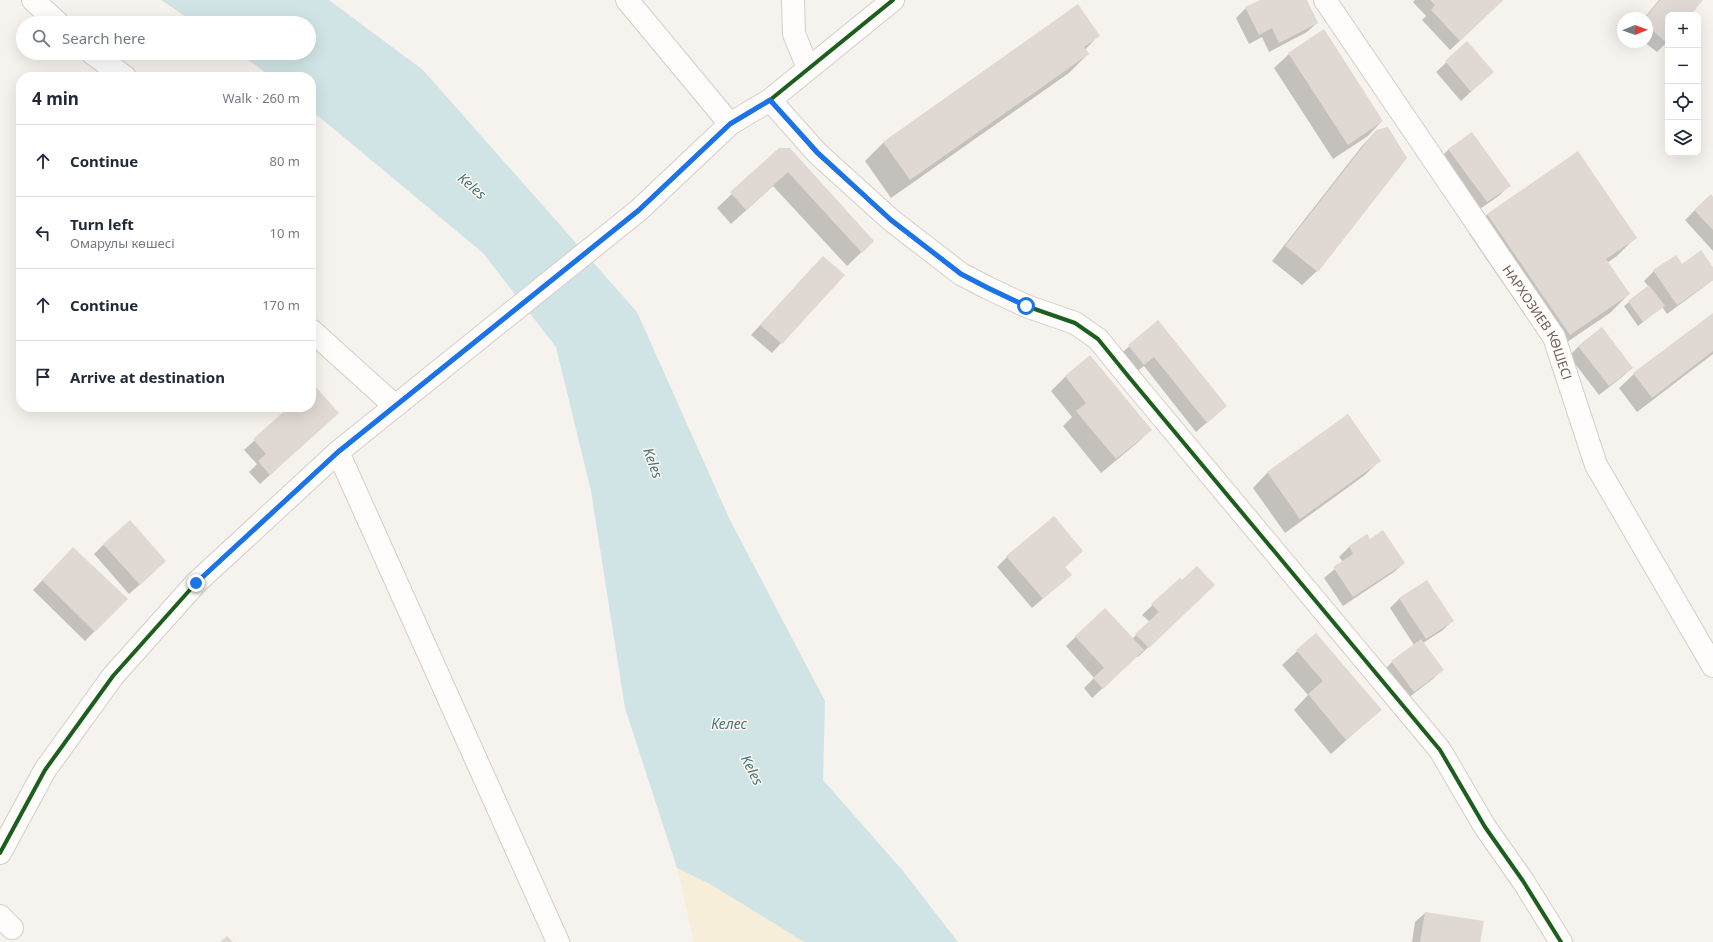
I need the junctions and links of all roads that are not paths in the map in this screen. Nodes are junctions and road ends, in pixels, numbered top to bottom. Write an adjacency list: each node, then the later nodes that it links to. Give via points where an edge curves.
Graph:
1 (33, 0): 6 (street)
2 (627, 0): 11 (street)
3 (793, 0): 8 (street, via 794,34)
4 (893, 0): 8 (street)
5 (1325, 0): 15 (street, НАРХОЗИЕВ КӨШЕСІ, via 1554,337 1596,465)
6 (50, 16)
7 (102, 60): 9 (street)
8 (808, 68): 10 (street)
9 (118, 72)
10 (770, 100): 11 (street); 18 (street, via 817,152 885,215 961,274 1026,306 1075,323 1098,339 1440,750 1485,827)
11 (730, 124): 13 (street, via 639,210)
12 (316, 335): 13 (street)
13 (394, 406): 14 (street)
14 (338, 452): 16 (street, via 196,583 113,676 46,770); 17 (street)
15 (1713, 666)
16 (0, 853)
17 (558, 942)
18 (1561, 942)

